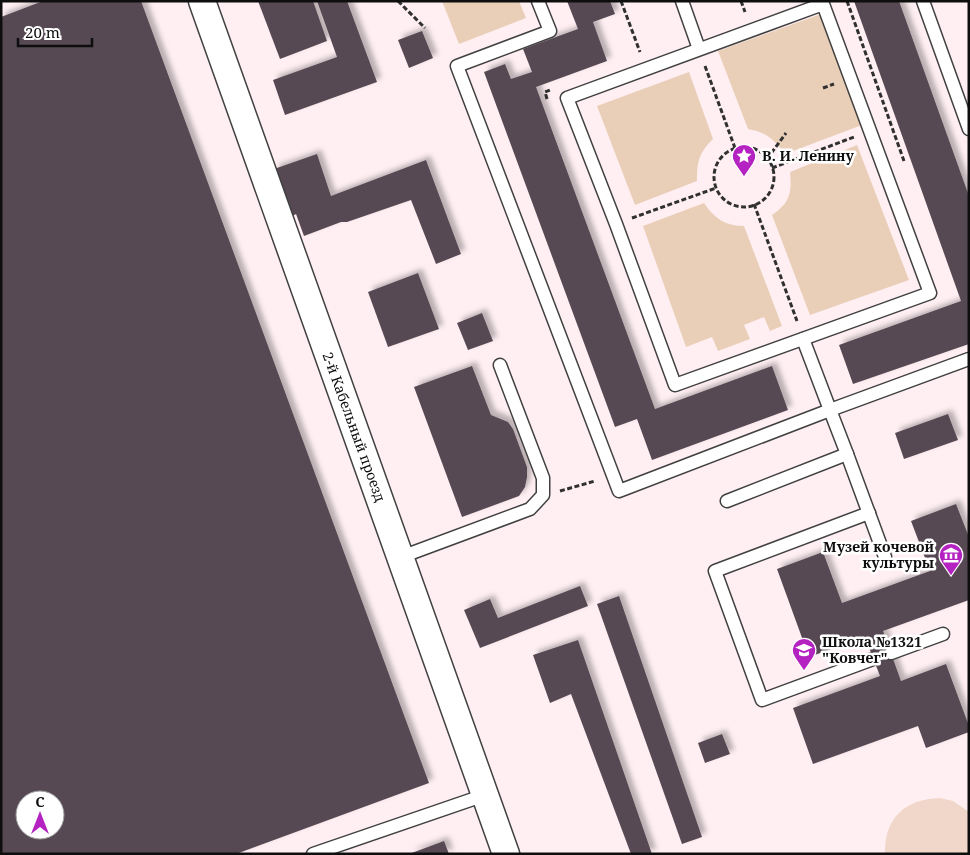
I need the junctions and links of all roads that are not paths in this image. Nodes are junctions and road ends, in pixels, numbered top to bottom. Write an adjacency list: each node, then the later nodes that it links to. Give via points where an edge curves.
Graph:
1 (202, 1): 14 (street, 2-й Кабельный проезд)
2 (538, 1): 10 (lane, via 550,31 458,66 619,491)
3 (682, 1): 5 (lane)
4 (923, 1): 6 (lane)
5 (699, 49): 7 (lane, via 823,4 930,293); 7 (lane, via 567,98 675,385)
6 (969, 129)
7 (804, 339): 10 (lane)
8 (969, 359): 10 (lane)
9 (500, 365): 14 (lane, via 543,478 543,495 530,509)
10 (830, 410): 11 (lane)
11 (847, 454): 12 (lane); 13 (lane)
12 (727, 501)
13 (869, 513): 15 (lane); 18 (lane, via 715,570 762,700)
14 (401, 557): 19 (street, 2-й Кабельный проезд)
15 (885, 557)
16 (944, 634): 17 (lane)
17 (891, 653)
18 (873, 659)
19 (485, 795): 20 (lane); 21 (street, 2-й Кабельный проезд)
20 (313, 854)
21 (506, 854)

